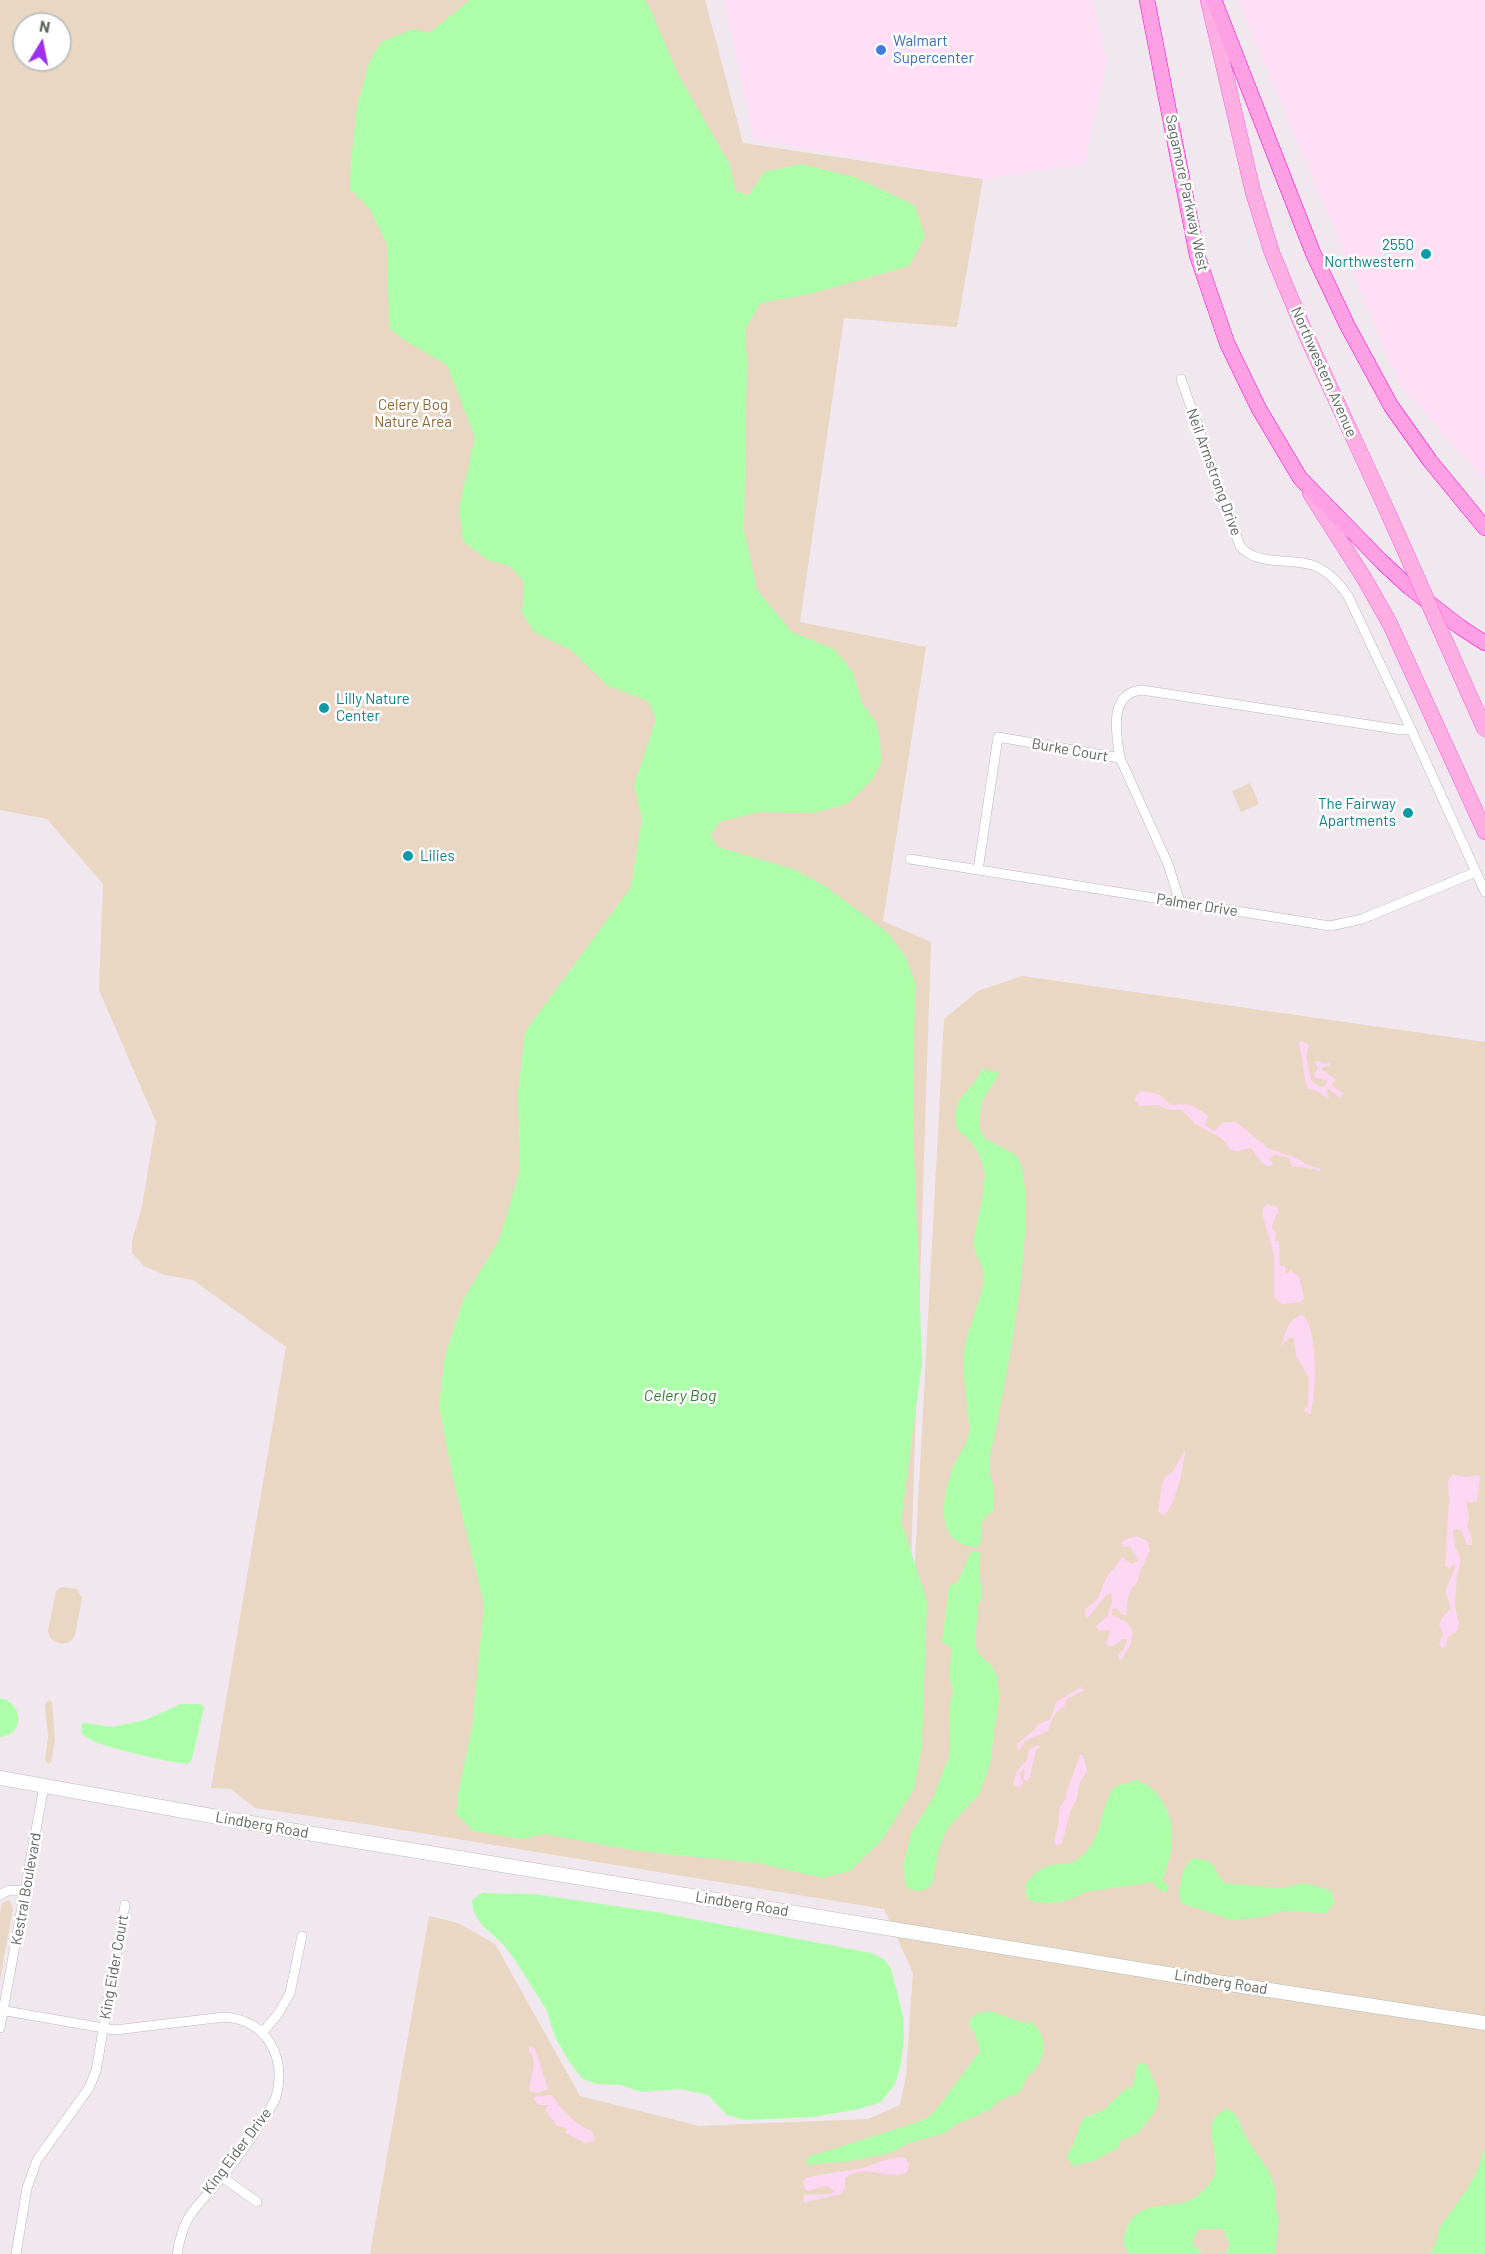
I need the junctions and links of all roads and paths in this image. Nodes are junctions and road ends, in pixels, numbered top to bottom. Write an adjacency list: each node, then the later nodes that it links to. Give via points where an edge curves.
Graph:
1 (1148, 0): 5 (highway, Sagamore Parkway West, via 1197,255 1227,343 1259,409)
2 (1208, 0): 9 (main road, Northwestern Avenue, bridge, via 1253,192 1272,253)
3 (1214, 0): 6 (highway, via 1313,253 1347,325 1391,406)
4 (1181, 379): 8 (street, Neil Armstrong Drive, via 1240,546 1260,558 1311,565 1338,582)
5 (1300, 478): 7 (highway, Sagamore Parkway West, via 1409,587); 11 (main road, via 1390,624)
6 (1485, 528)
7 (1485, 643)
8 (1411, 729): 10 (street, via 1142,690 1126,695 1118,710); 14 (street, Neil Armstrong Drive)
9 (1485, 729)
10 (1120, 758): 13 (street, Burke Court, via 998,737); 16 (street, Burke Court, via 1168,864)
11 (1485, 832)
12 (910, 859): 13 (street, Palmer Drive)
13 (978, 870): 16 (street, Palmer Drive)
14 (1476, 872): 15 (street, Neil Armstrong Drive); 16 (street, Palmer Drive, via 1362,919 1330,926)
15 (1485, 892)
16 (1180, 902)
17 (0, 1778): 18 (main road, Lindberg Road)
18 (44, 1786): 19 (street, Kestral Boulevard); 24 (main road, Lindberg Road)
19 (26, 1891): 20 (street, via 9,1890); 23 (street, Kestral Boulevard)
20 (0, 1895)
21 (124, 1905): 26 (street, King Eider Court)
22 (302, 1935): 27 (street, via 290,1993)
23 (2, 2011): 25 (street, Kestral Boulevard); 26 (street)
24 (1485, 2023)
25 (0, 2028)
26 (103, 2028): 27 (street, via 115,2030 224,2017 237,2018); 30 (street, via 89,2088 31,2173)
27 (263, 2032): 28 (street, King Eider Drive, via 278,2061 275,2100)
28 (222, 2177): 29 (street); 31 (street, King Eider Drive, via 187,2217)
29 (257, 2202)
30 (16, 2254)
31 (177, 2254)

